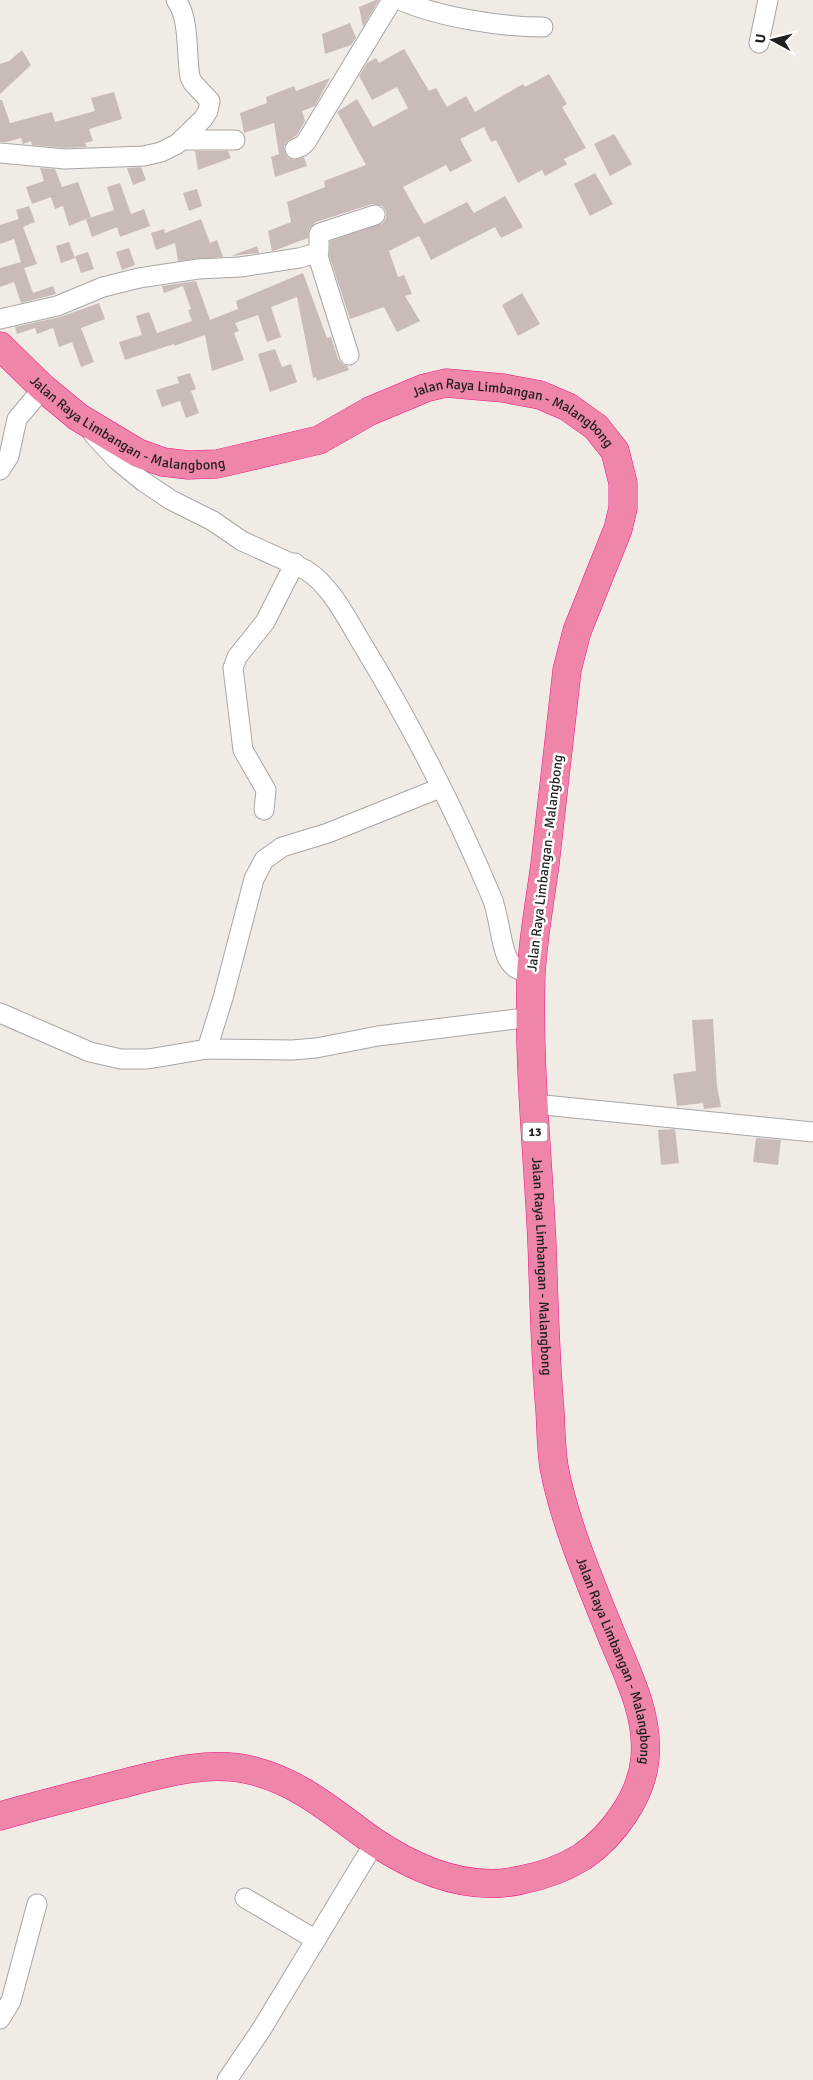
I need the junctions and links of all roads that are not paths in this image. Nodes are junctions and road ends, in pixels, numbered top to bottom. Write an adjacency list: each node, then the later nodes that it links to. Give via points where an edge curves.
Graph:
1 (176, 0): 7 (street, via 182,10 190,77 210,101 203,119)
2 (392, 0): 9 (street, via 306,142)
3 (400, 0): 5 (street, via 427,11 522,26)
4 (768, 0): 6 (street)
5 (542, 26)
6 (759, 43)
7 (182, 140): 8 (street); 10 (street, via 172,148 144,156 65,159)
8 (235, 140)
9 (295, 149)
10 (0, 153)
11 (375, 214): 12 (street, via 318,234 320,248)
12 (317, 253): 13 (street, via 240,267 198,269 139,278 103,287 56,306); 15 (street)
13 (0, 319)
14 (0, 346): 16 (highway, Jalan Raya Limbangan - Malangbong / 13)
15 (349, 355)
16 (43, 388): 17 (highway, Jalan Raya Limbangan - Malangbong / 13); 18 (street, via 17,419 9,456)
17 (78, 417): 19 (street, via 117,460 144,482 242,541); 22 (highway, Jalan Raya Limbangan - Malangbong / 13, via 138,453 163,462 188,465 217,464 319,440 370,411 425,388 446,383 540,394 568,407 596,427 615,451 623,483 623,508 618,530 576,631 567,670)
18 (0, 470)
19 (295, 563): 20 (street, via 314,574 338,605 402,714); 21 (street, via 265,622 233,668 243,750 266,790)
20 (440, 788): 22 (street, via 466,836 494,903 506,957 516,968); 25 (street, via 328,833 282,847 264,860 254,879 223,998)
21 (264, 810)
22 (531, 972): 24 (highway, Jalan Raya Limbangan - Malangbong / 13)
23 (0, 1013): 25 (street, via 90,1052 121,1060)
24 (532, 1017): 25 (street, via 378,1036 316,1048); 26 (highway, Jalan Raya Limbangan - Malangbong / 13)
25 (206, 1049)
26 (534, 1104): 27 (street); 29 (highway, Jalan Raya Limbangan - Malangbong / 13, via 545,1356 554,1467 585,1570 642,1716 645,1759 630,1805 614,1828 580,1858 553,1871 506,1883 463,1882 426,1870)
27 (813, 1132)
28 (0, 1816): 29 (highway, Jalan Raya Limbangan - Malangbong / 13, via 191,1768 229,1767 251,1770 294,1786)
29 (376, 1842): 32 (street)
30 (245, 1898): 32 (street)
31 (37, 1904): 33 (street, via 11,2001)
32 (316, 1940): 34 (street)
33 (0, 2019)
34 (227, 2080)

